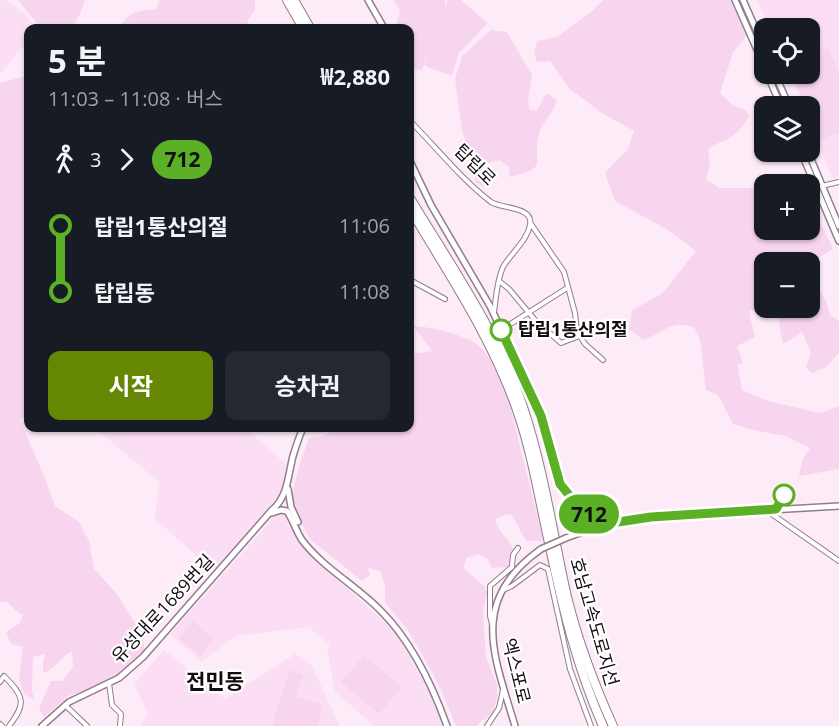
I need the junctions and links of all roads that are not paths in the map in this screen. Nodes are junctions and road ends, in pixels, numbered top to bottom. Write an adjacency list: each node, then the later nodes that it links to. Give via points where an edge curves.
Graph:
1 (287, 0): 6 (highway)
2 (294, 0): 7 (highway)
3 (368, 0): 8 (main road)
4 (735, 0): 10 (main road)
5 (743, 0): 9 (main road)
6 (301, 24)
7 (308, 24)
8 (382, 24)
9 (754, 25)
10 (754, 43)
11 (414, 125): 19 (street, 탑립로, via 494,204 526,214)
12 (805, 162): 21 (main road)
13 (812, 162): 16 (main road)
14 (414, 169): 26 (main road)
15 (839, 182): 16 (street)
16 (822, 186): 20 (main road)
17 (414, 205): 55 (highway, 호남고속도로지선, via 492,337 523,409 576,628)
18 (414, 216): 54 (highway, 호남고속도로지선, via 487,340 517,411 537,482 562,602)
19 (531, 224): 22 (street); 24 (street, 탑립로, via 564,272)
20 (839, 226)
21 (839, 241)
22 (499, 281): 26 (street); 27 (street)
23 (414, 282): 25 (street)
24 (567, 288): 27 (street); 30 (street, 탑립로)
25 (445, 299)
26 (494, 313): 29 (main road)
27 (530, 314): 29 (street); 30 (street, via 561,343)
28 (603, 327): 30 (street)
29 (501, 330): 37 (main road, via 541,416 560,484 579,507)
30 (580, 337): 31 (street)
31 (603, 360)
32 (302, 432): 33 (main road)
33 (288, 482): 34 (main road); 34 (main road, via 290,500)
34 (284, 506): 43 (main road, 유성대로1689번길, via 269,515 143,657); 50 (main road, via 315,554 381,610 398,630 438,699)
35 (839, 506): 36 (main road)
36 (765, 510): 37 (main road); 39 (street)
37 (605, 524): 40 (main road, 엑스포로, bridge, via 541,549 515,570)
38 (518, 548): 41 (street, 엑스포로, via 512,567 490,586)
39 (839, 561)
40 (502, 591): 41 (main road, 엑스포로); 53 (street, via 540,565 548,569 570,669)
41 (492, 624): 44 (main road, 엑스포로, via 492,648)
42 (0, 682): 46 (street, via 4,676 19,694 21,711)
43 (109, 682): 45 (main road, 유성대로1689번길); 49 (street, via 112,705 121,714)
44 (503, 689): 51 (street, via 499,708); 52 (main road, 엑스포로)
45 (64, 705): 47 (main road, 유성대로1689번길); 48 (street)
46 (9, 726)
47 (43, 726)
48 (87, 726)
49 (120, 726)
50 (447, 726)
51 (487, 726)
52 (514, 726)
53 (591, 726)
54 (603, 726)
55 (613, 726)

